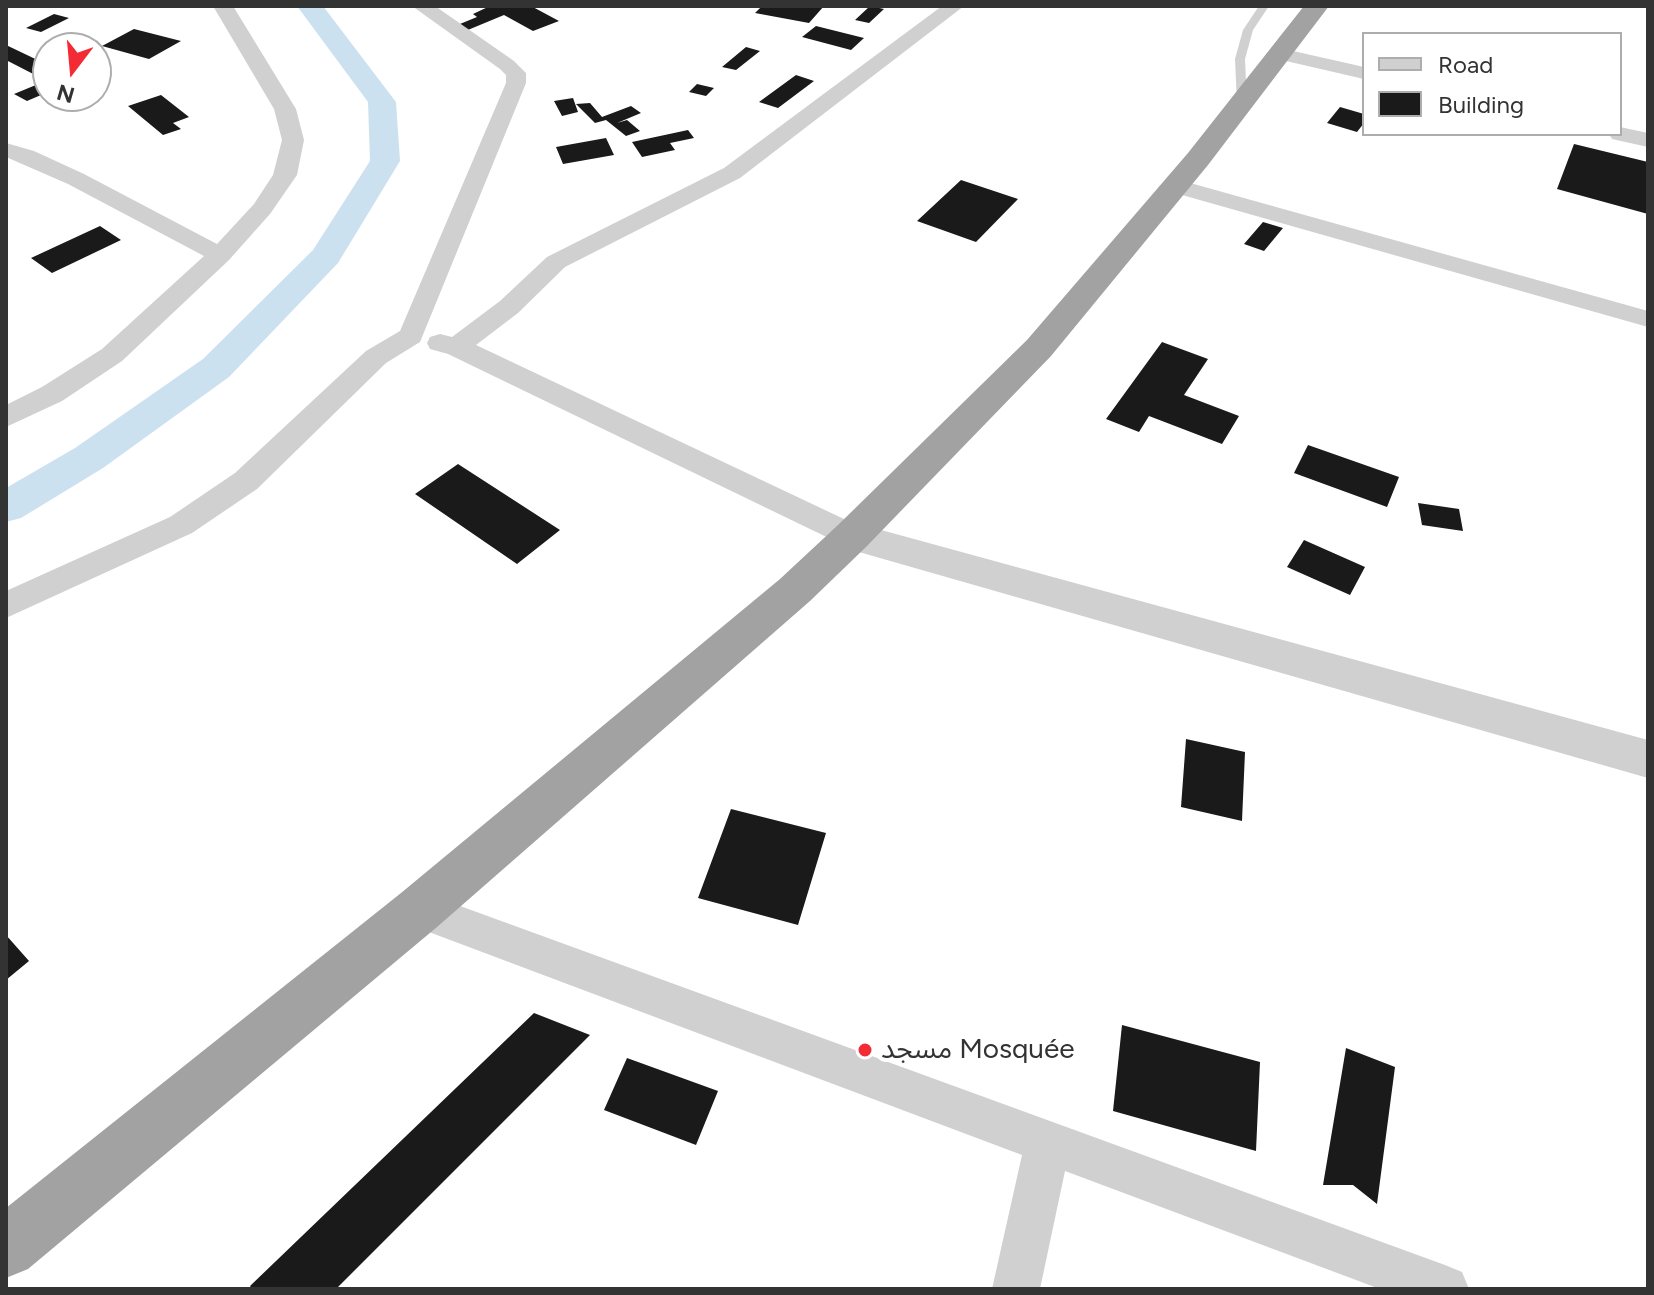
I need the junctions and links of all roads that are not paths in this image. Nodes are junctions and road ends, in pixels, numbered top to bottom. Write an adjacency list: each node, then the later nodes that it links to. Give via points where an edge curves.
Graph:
1 (223, 6): 13 (street, via 285,109 293,140 285,175)
2 (954, 6): 16 (street, via 732,173 556,262)
3 (1264, 6): 8 (lane, via 1248,30 1240,59)
4 (1317, 6): 6 (highway)
5 (426, 7): 15 (street, via 507,65 516,73 516,83)
6 (1280, 54): 7 (street); 8 (highway)
7 (1362, 73)
8 (1242, 103): 12 (highway)
9 (1622, 134): 10 (street)
10 (1646, 134)
11 (13, 158): 13 (street)
12 (1176, 186): 14 (street); 18 (highway, via 1039,348)
13 (220, 255): 17 (street, via 112,355)
14 (1648, 319)
15 (411, 336): 16 (street); 19 (street, via 376,357 246,481 181,525)
16 (457, 347): 18 (street)
17 (6, 417)
18 (852, 536): 20 (street); 21 (highway)
19 (6, 605)
20 (1648, 759)
21 (419, 910): 22 (street); 23 (highway)
22 (1048, 1141): 24 (street); 25 (street)
23 (6, 1247)
24 (1016, 1289)
25 (1445, 1289)

